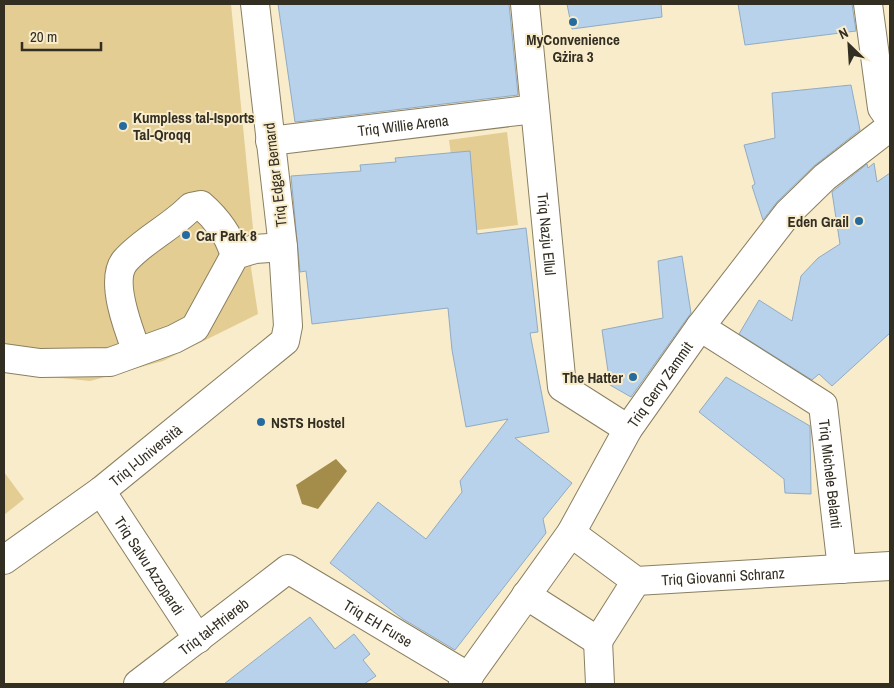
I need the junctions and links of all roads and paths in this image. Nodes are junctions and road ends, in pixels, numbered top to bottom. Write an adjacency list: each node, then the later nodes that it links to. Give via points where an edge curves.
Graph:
1 (255, 4): 8 (street, Triq Edgar Bernard)
2 (525, 4): 5 (street, Triq Nazju Ellul)
3 (868, 4): 4 (street)
4 (881, 39): 6 (street, via 882,108)
5 (535, 109): 8 (street, Triq Willie Arena); 15 (street, Triq Nazju Ellul, via 562,387)
6 (890, 119)
7 (890, 127): 11 (street, Triq Gerry Zammit, via 825,176 788,213)
8 (270, 141): 9 (street, Triq Edgar Bernard)
9 (284, 247): 10 (street, via 255,249); 12 (street, Triq Edgar Bernard, via 288,326)
10 (235, 256): 13 (street, via 195,328); 13 (street, via 230,240 201,205 191,207 125,261 118,278 128,330)
11 (700, 327): 15 (street, Triq Gerry Zammit); 21 (street, Triq Michele Belanti, via 823,405)
12 (283, 345): 16 (street, Triq l-Università)
13 (137, 352): 14 (street, via 110,362 69,364)
14 (4, 358)
15 (628, 429): 17 (street, Triq Gerry Zammit)
16 (102, 491): 18 (street, Triq l-Università); 24 (street, Triq Salvu Azzopardi)
17 (571, 533): 22 (street); 23 (street, Triq Gerry Zammit)
18 (4, 560)
19 (890, 566): 21 (street, Triq Giovanni Schranz)
20 (288, 569): 24 (street, Triq tal-Ħriereb); 26 (street, Triq EH Furse)
21 (842, 569): 22 (street, Triq Giovanni Schranz)
22 (636, 581): 25 (street)
23 (526, 595): 25 (street); 26 (street, Triq Gerry Zammit)
24 (198, 639): 27 (street, Triq tal-Ħriereb)
25 (598, 641): 28 (street)
26 (466, 680)
27 (138, 684)
28 (600, 684)

